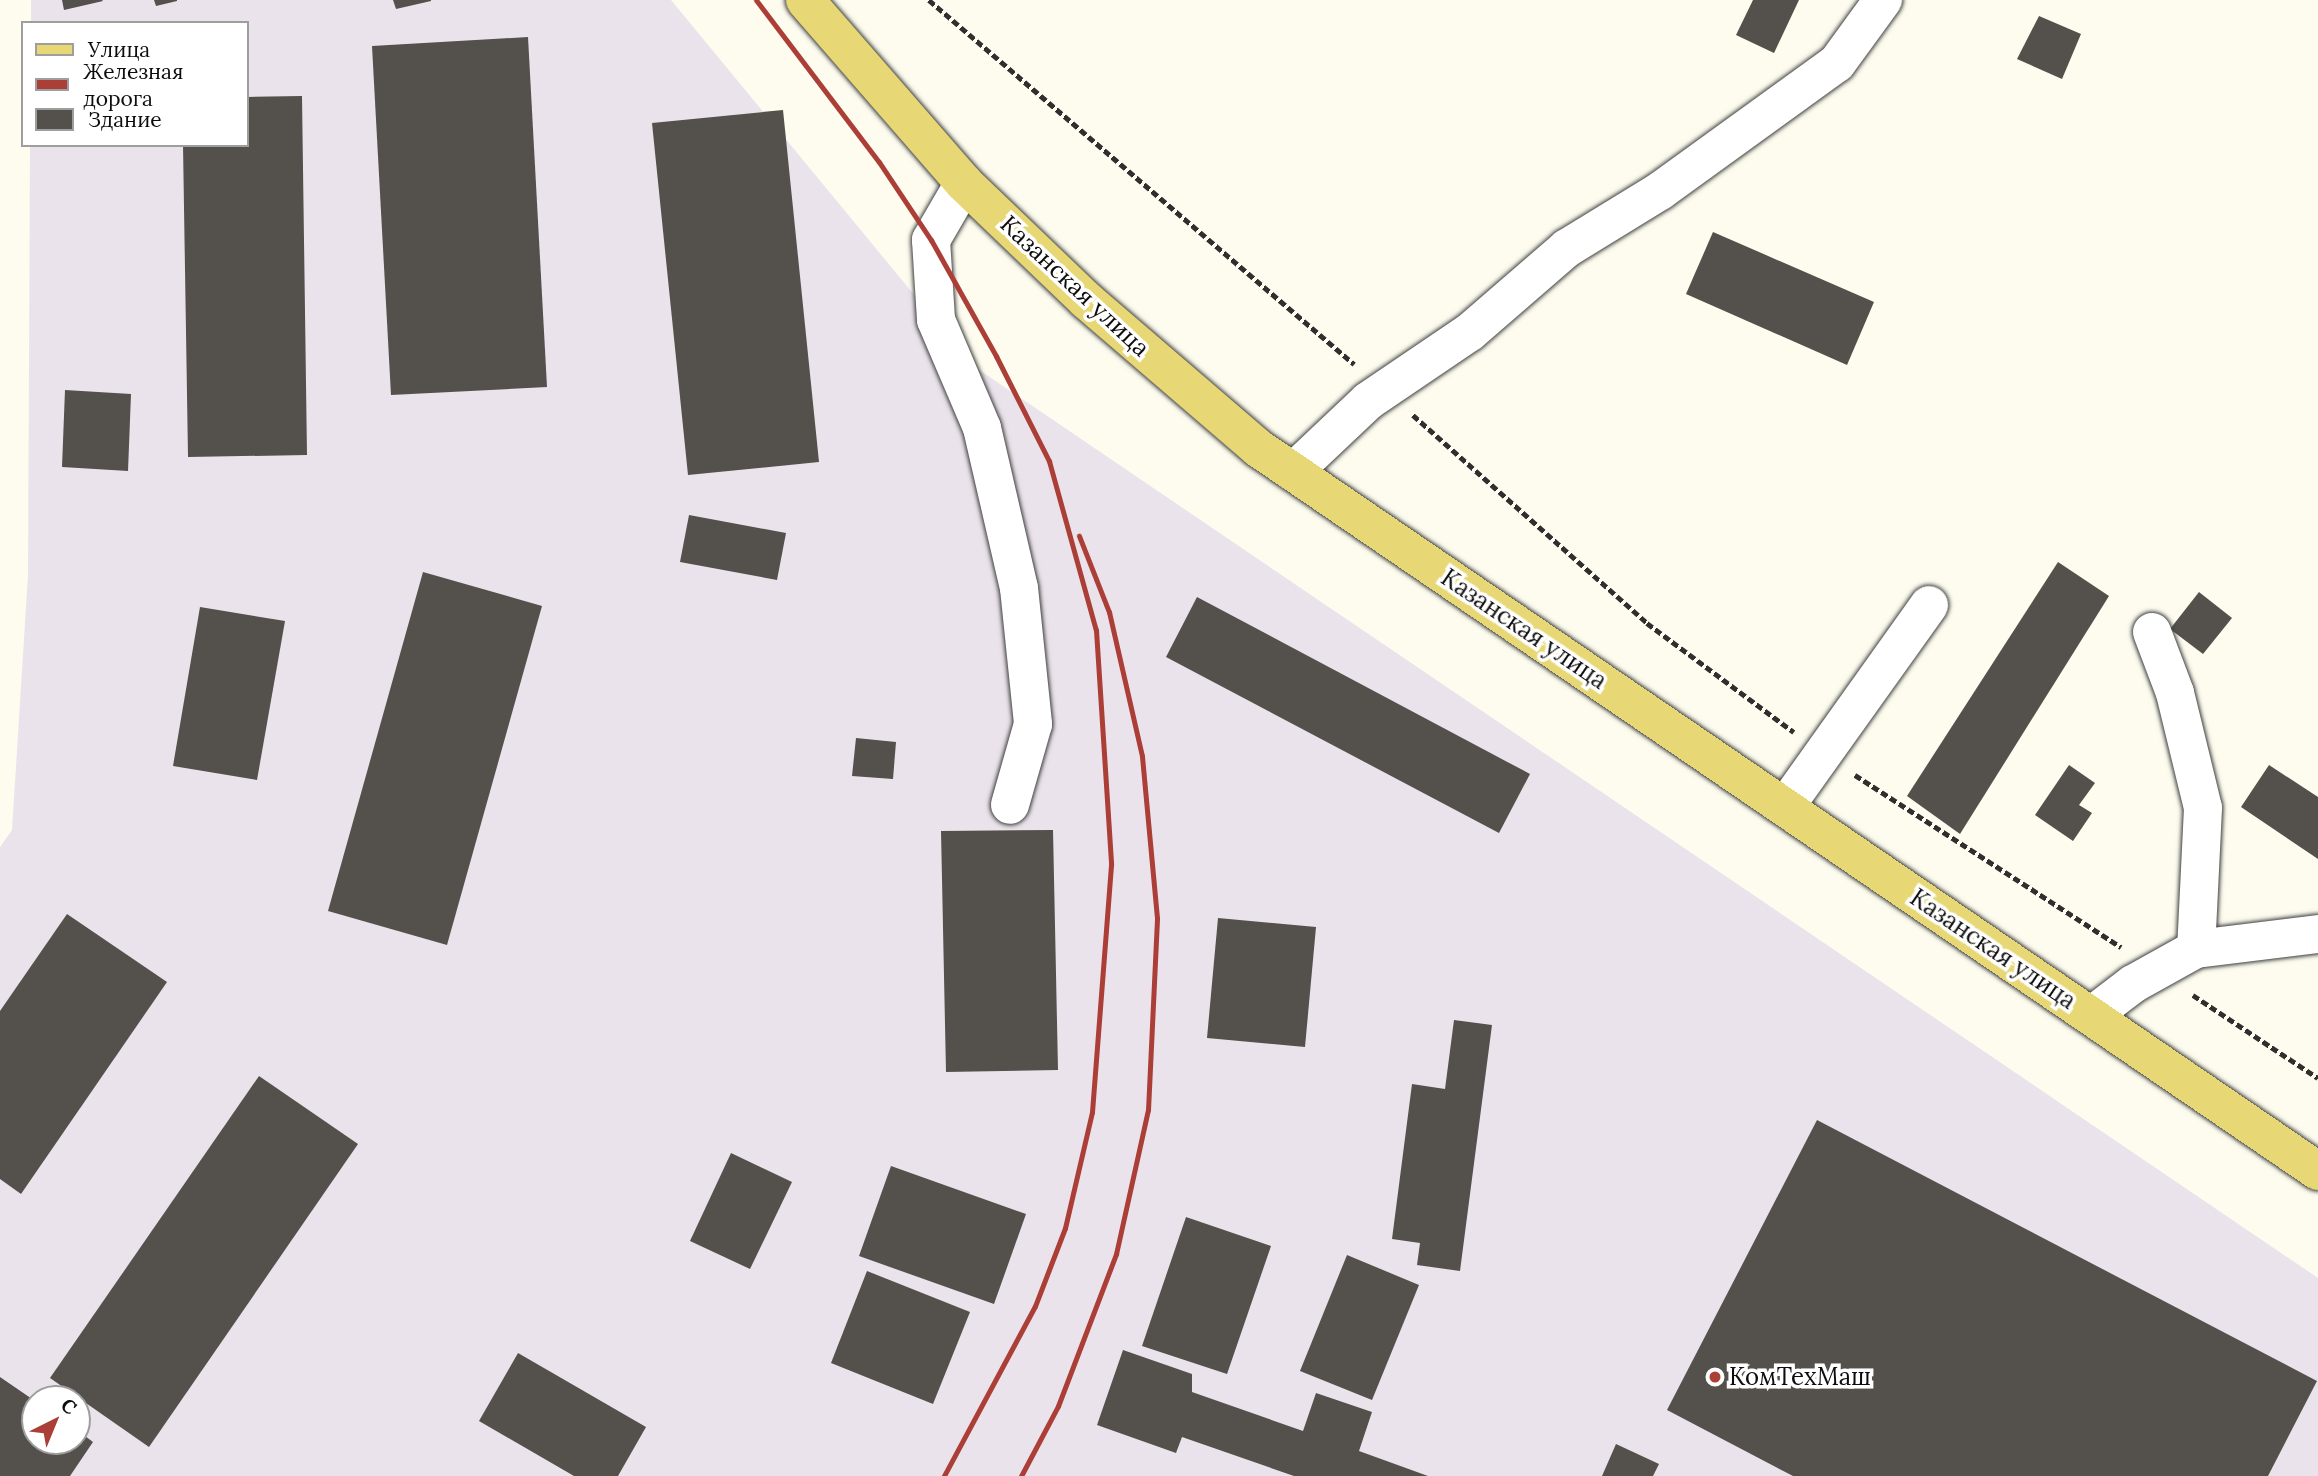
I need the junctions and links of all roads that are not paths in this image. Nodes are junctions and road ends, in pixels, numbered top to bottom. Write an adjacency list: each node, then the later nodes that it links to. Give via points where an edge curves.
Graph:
1 (805, 0): 3 (main road, Казанская улица)
2 (1883, 0): 4 (street, via 1837,63 1660,191 1567,248 1471,332 1368,401)
3 (964, 183): 4 (main road, Казанская улица, via 1086,300 1258,448); 7 (street, via 931,240 936,320 982,428 1019,588 1033,724)
4 (1293, 472): 8 (main road, Казанская улица)
5 (1929, 605): 8 (street)
6 (2152, 632): 10 (street, via 2175,694 2203,808)
7 (1010, 805)
8 (1785, 807): 11 (main road, Казанская улица)
9 (2318, 934): 10 (street)
10 (2196, 949): 11 (street, via 2133,984)
11 (2091, 1016): 12 (main road, Казанская улица)
12 (2318, 1171)

